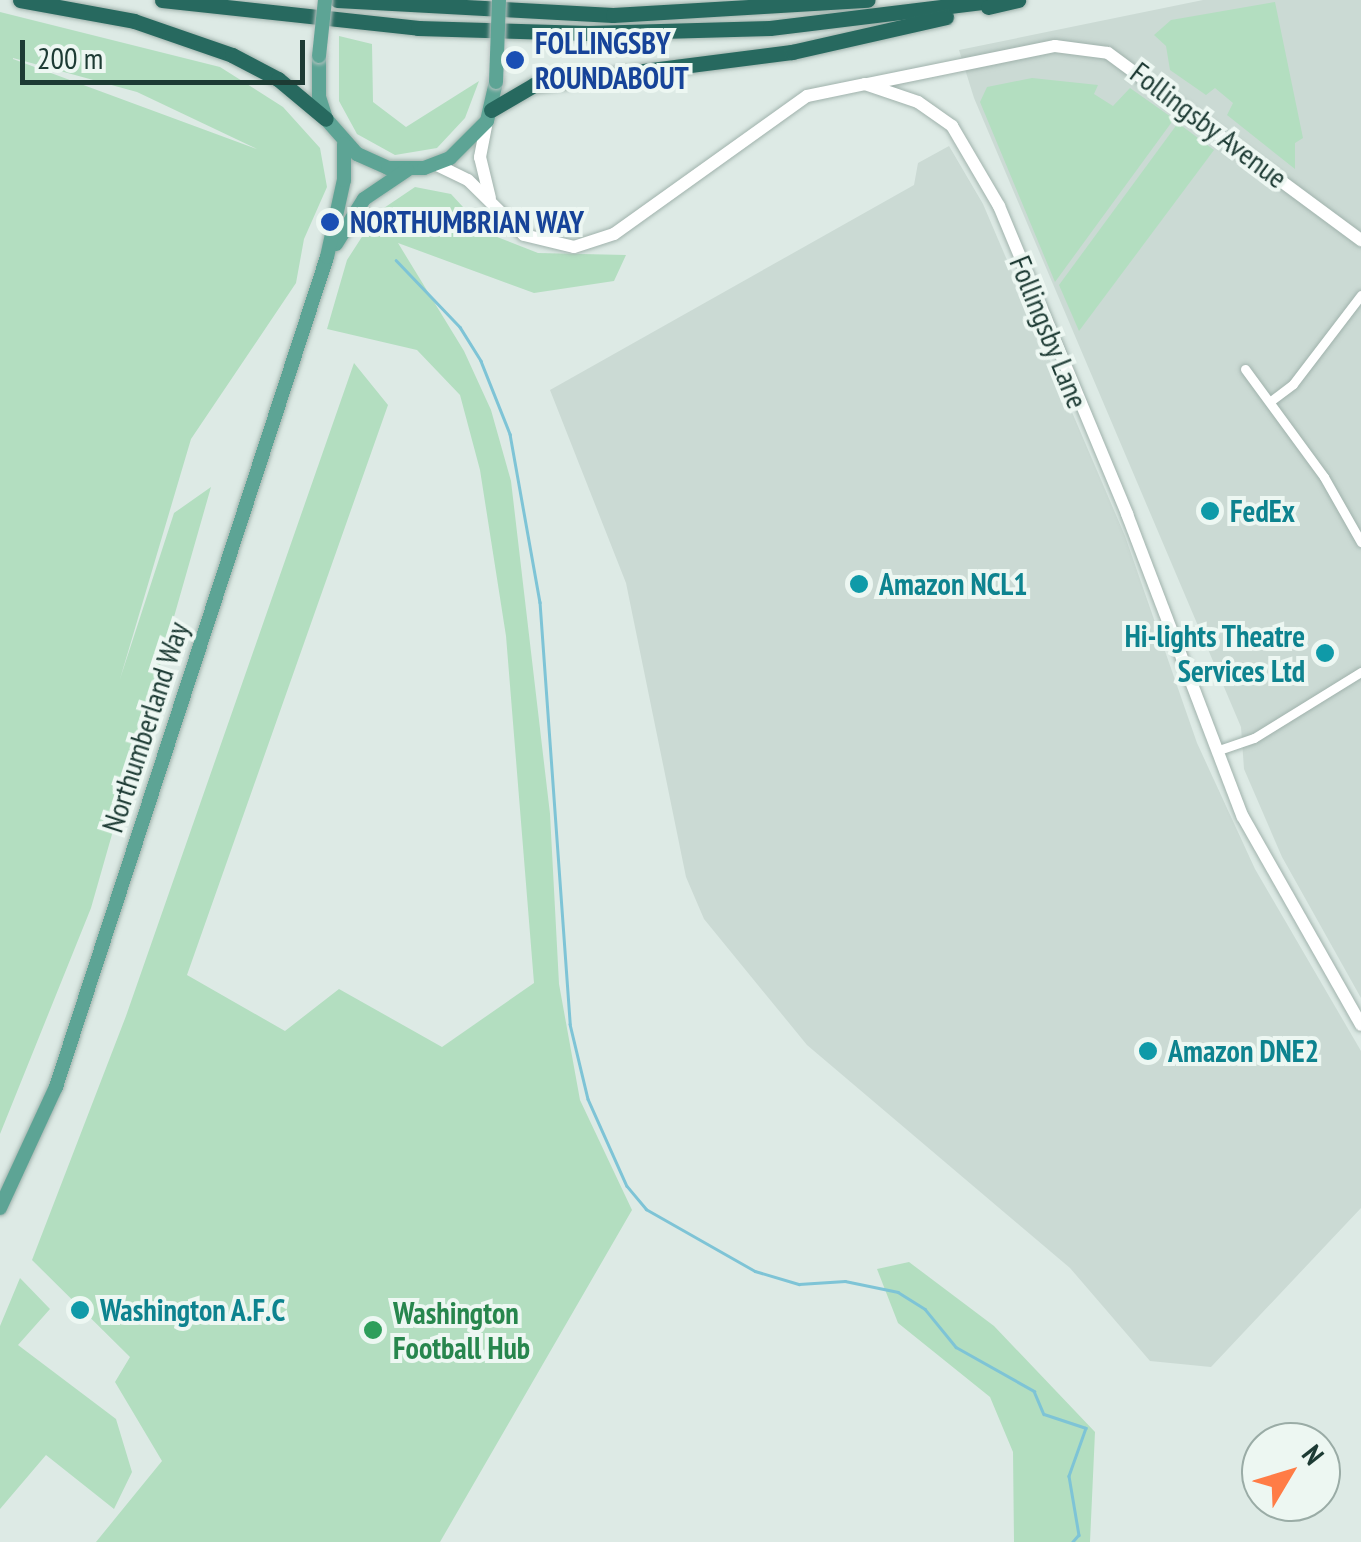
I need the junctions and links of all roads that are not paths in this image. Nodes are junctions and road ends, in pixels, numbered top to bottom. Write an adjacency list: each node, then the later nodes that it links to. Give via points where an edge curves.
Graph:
1 (20, 0): 11 (highway, via 134,21 232,55 278,79)
2 (162, 0): 7 (highway, via 418,28 588,33 770,28)
3 (325, 0): 11 (main road, bridge, via 318,97)
4 (336, 0): 6 (highway, via 614,16)
5 (499, 0): 10 (main road, bridge)
6 (868, 0)
7 (998, 0)
8 (1018, 0): 10 (highway, via 792,52 534,86)
9 (865, 84): 15 (street, via 788,105 600,241 574,247 535,241); 16 (street, Follingsby Avenue, via 1055,46 1108,54); 23 (street, Follingsby Lane, via 935,112 974,154 1127,514)
10 (489, 115): 13 (main road); 15 (street, via 480,157)
11 (326, 119): 12 (main road)
12 (344, 144): 14 (main road, via 370,161); 17 (main road, Northumberland Way, via 344,180)
13 (437, 164): 14 (main road); 15 (street, via 468,180)
14 (407, 170): 17 (main road, Northumberland Way, via 364,198)
15 (493, 205)
16 (1361, 240)
17 (327, 257): 25 (main road, Northumberland Way, via 56,1087)
18 (1361, 295): 20 (street, via 1293,384)
19 (1245, 369): 20 (street)
20 (1272, 400): 21 (street)
21 (1361, 542)
22 (1361, 672): 23 (street, via 1254,738)
23 (1216, 751): 24 (street, Follingsby Lane, via 1270,872)
24 (1361, 1025)
25 (0, 1208)

